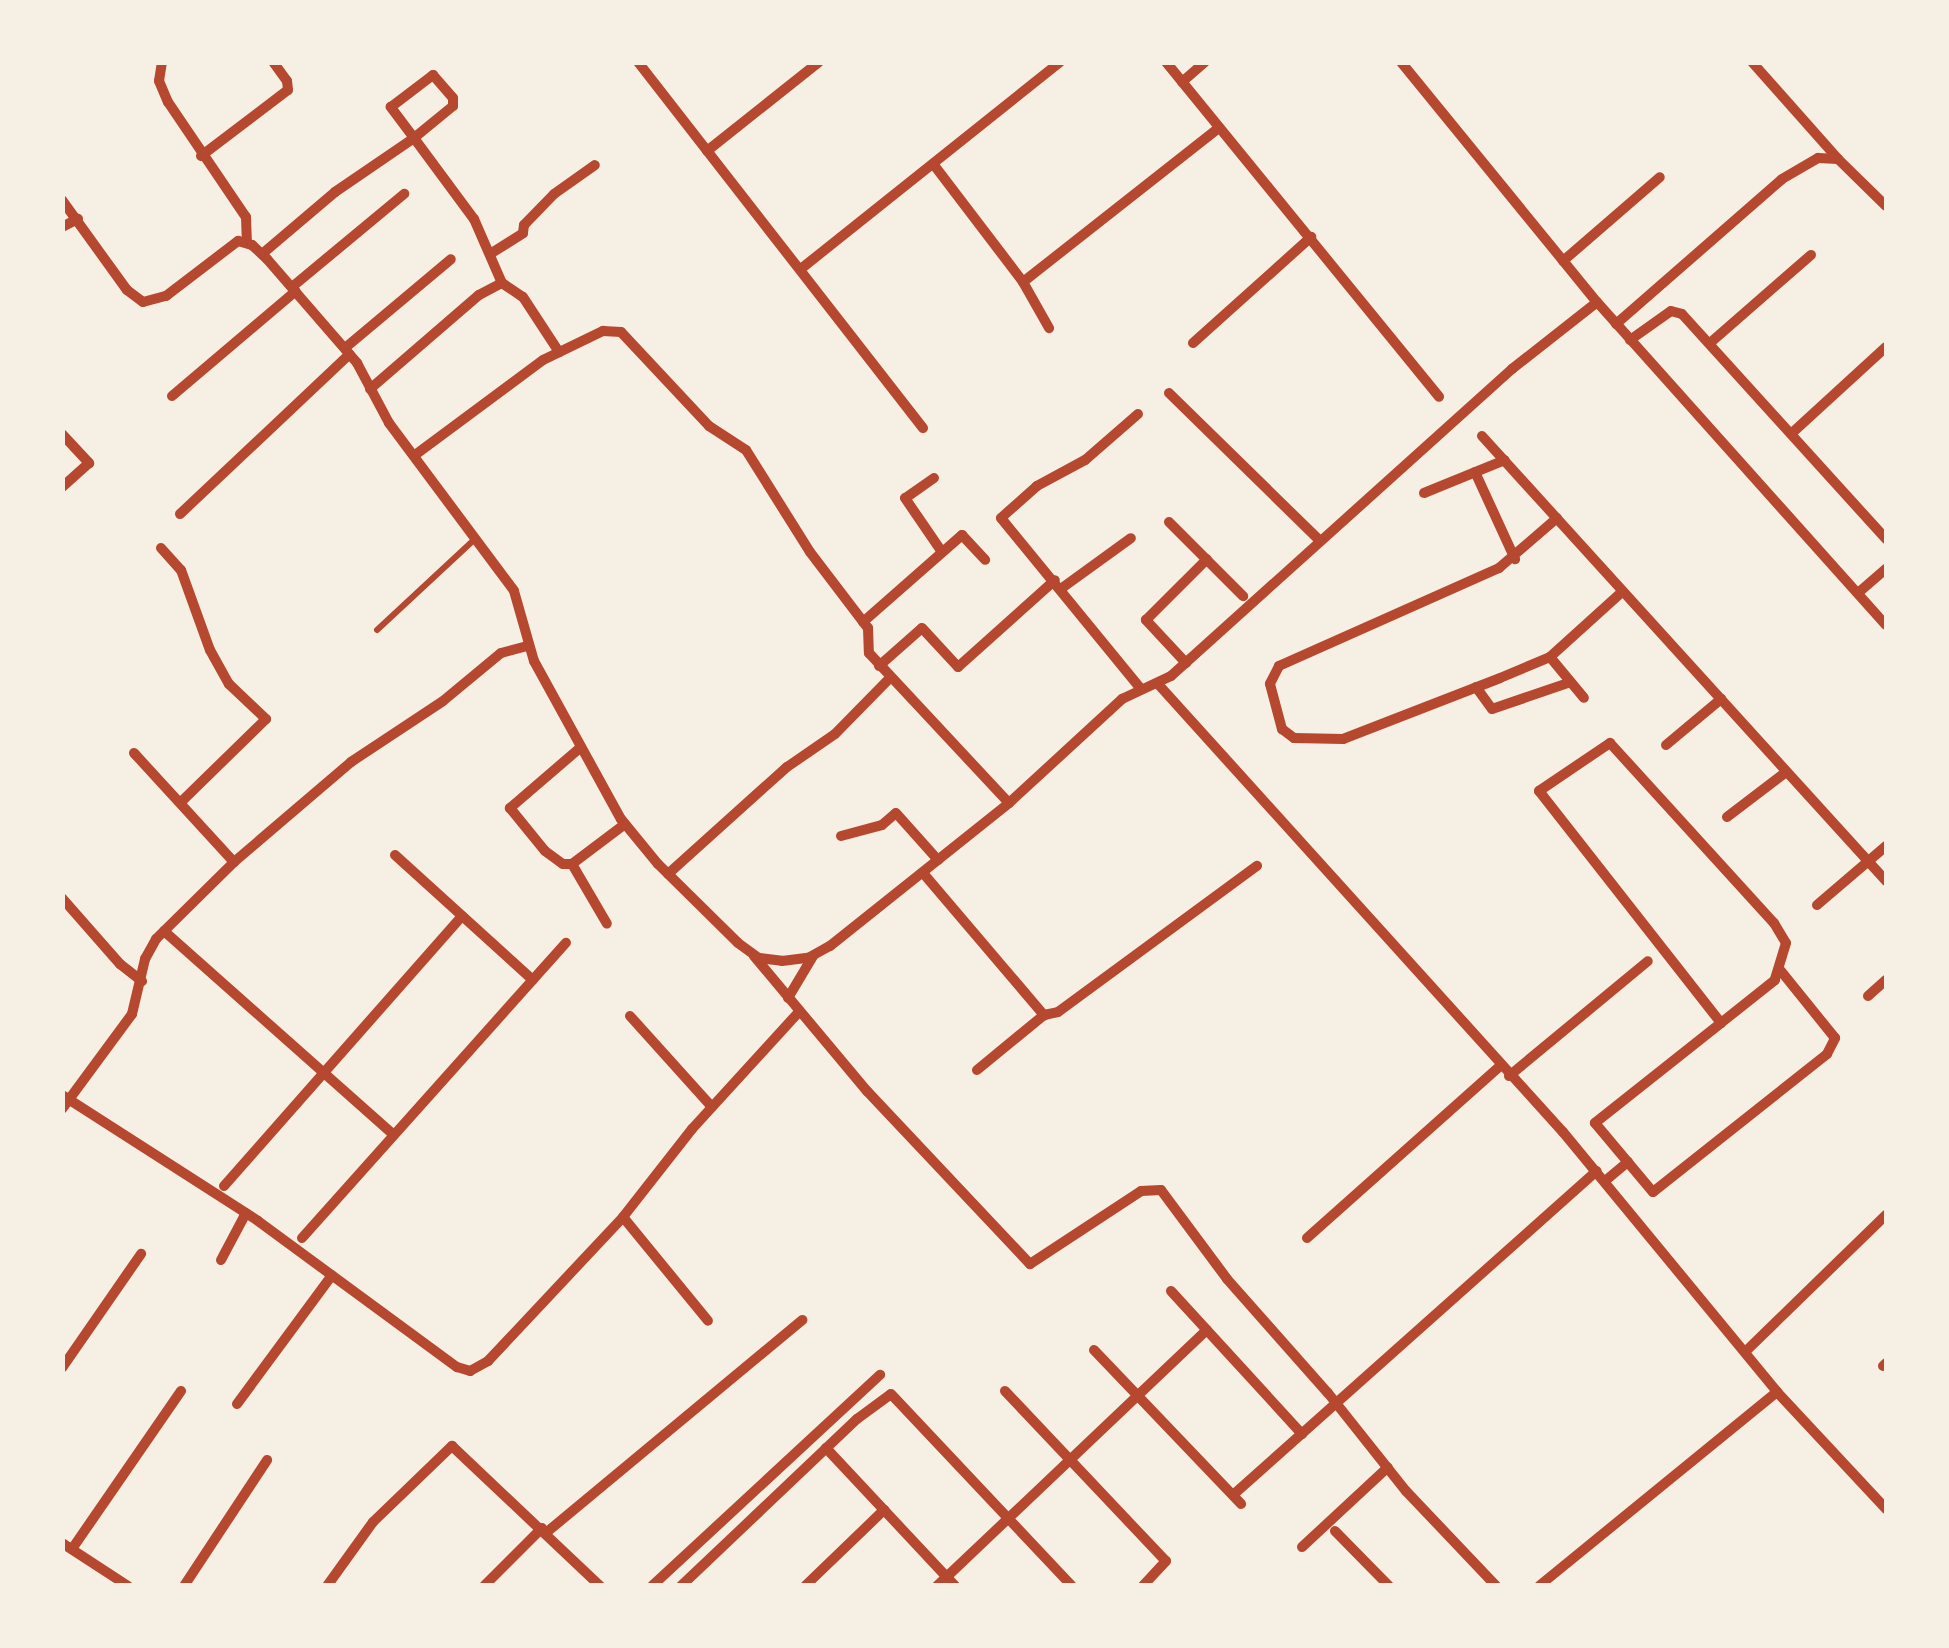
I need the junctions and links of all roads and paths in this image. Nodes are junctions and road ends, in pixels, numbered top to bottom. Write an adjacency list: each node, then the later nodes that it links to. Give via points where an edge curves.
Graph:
1 (162, 62): 14 (street, via 161,87)
2 (273, 62): 14 (street, via 288,90)
3 (638, 62): 13 (street)
4 (819, 62): 13 (street)
5 (1060, 62): 17 (street)
6 (1166, 62): 10 (street)
7 (1205, 62): 10 (street)
8 (1401, 62): 30 (street)
9 (1752, 62): 15 (street)
10 (1182, 82): 11 (street)
11 (1219, 128): 24 (street); 32 (street)
12 (414, 138): 12 (street, via 454,106 432,75 391,107); 26 (street); 27 (street, via 474,219)
13 (708, 151): 31 (street)
14 (202, 156): 25 (street, via 246,217)
15 (1838, 159): 21 (street); 36 (street, via 1818,158 1782,179)
16 (595, 165): 27 (street, via 554,194 523,233)
17 (934, 165): 31 (street); 32 (street)
18 (1660, 178): 30 (street)
19 (404, 194): 34 (street)
20 (62, 200): 22 (street)
21 (1886, 206)
22 (78, 219): 23 (street); 25 (street, via 127,290 148,302 166,296 226,246)
23 (62, 227)
24 (1311, 238): 39 (street); 47 (street)
25 (247, 243): 26 (street)
26 (262, 254): 34 (street)
27 (490, 254): 33 (street)
28 (1811, 255): 40 (street)
29 (451, 259): 42 (street)
30 (1564, 260): 35 (street)
31 (802, 268): 49 (street)
32 (1023, 282): 37 (street)
33 (502, 283): 43 (street, via 524,297); 44 (street)
34 (294, 289): 42 (street); 46 (street)
35 (1596, 302): 36 (street); 65 (street)
36 (1616, 324): 38 (street)
37 (1049, 328)
38 (1630, 340): 40 (street, via 1671,311); 74 (street)
39 (1193, 343)
40 (1710, 343): 51 (street)
41 (1886, 347): 51 (street)
42 (348, 351): 44 (street); 59 (street)
43 (559, 352): 53 (street); 76 (street, via 603,330 622,332 709,426 746,450)
44 (370, 390): 53 (street)
45 (1169, 393): 65 (street)
46 (172, 396)
47 (1439, 397)
48 (1138, 414): 72 (street, via 1002,518)
49 (923, 428)
50 (62, 434): 57 (street, via 89,463)
51 (1792, 434): 64 (street)
52 (1482, 436): 54 (street)
53 (415, 455): 62 (street)
54 (1504, 460): 55 (street); 60 (street)
55 (1475, 472): 58 (street); 69 (street)
56 (934, 478): 67 (street, via 905,498)
57 (62, 488)
58 (1424, 493)
59 (180, 514)
60 (1557, 518): 69 (street); 73 (street)
61 (1168, 522): 68 (street)
62 (476, 538): 78 (lane); 79 (street, via 518,598)
63 (1132, 538): 72 (street)
64 (1886, 539)
65 (1319, 540): 81 (street)
66 (162, 548): 94 (street, via 185,579 229,684 266,719)
67 (942, 552): 70 (street, via 962,535); 76 (street)
68 (1207, 559): 75 (street); 81 (street, via 1146,620)
69 (1515, 559): 86 (street, via 1305,652 1279,666 1270,684 1282,729 1322,742)
70 (986, 560)
71 (1886, 569): 74 (street)
72 (1059, 584): 82 (street, via 958,667 922,628); 87 (street)
73 (1623, 591): 80 (street); 89 (street)
74 (1858, 593): 77 (street)
75 (1242, 596)
76 (863, 622): 82 (street, via 869,653)
77 (1886, 624)
78 (377, 630)
79 (528, 646): 91 (street); 103 (street, via 500,653 443,701 351,762)
80 (1550, 657): 84 (street); 86 (street)
81 (1186, 663): 85 (street)
82 (880, 666): 83 (street)
83 (890, 678): 95 (street); 107 (street, via 835,734)
84 (1571, 682): 86 (street, via 1492,709); 88 (street)
85 (1158, 684): 87 (street); 128 (street)
86 (1476, 687)
87 (1140, 688): 95 (street)
88 (1584, 698)
89 (1721, 700): 90 (street); 93 (street)
90 (1666, 744)
91 (581, 747): 97 (street); 104 (street, via 510,808 545,851)
92 (134, 752): 94 (street)
93 (1786, 772): 96 (street); 102 (street)
94 (180, 803): 103 (street)
95 (1009, 803): 101 (street)
96 (1727, 818)
97 (626, 824): 104 (street); 107 (street)
98 (841, 836): 101 (street, via 896,813)
99 (1886, 846): 102 (street)
100 (395, 856): 111 (street)
101 (938, 860): 106 (street)
102 (1868, 861): 108 (street); 110 (street)
103 (234, 862): 113 (street)
104 (572, 864): 112 (street)
105 (1257, 866): 126 (street)
106 (922, 873): 116 (street); 126 (street)
107 (668, 874): 115 (street)
108 (1886, 882)
109 (62, 898): 121 (street)
110 (1817, 905)
111 (462, 916): 119 (street); 130 (street)
112 (607, 924)
113 (164, 931): 121 (street, via 148,949); 130 (street)
114 (566, 943): 119 (street)
115 (754, 956): 116 (street, via 788,962); 123 (street)
116 (814, 956): 123 (street)
117 (1648, 961): 131 (street)
118 (1780, 971): 127 (street); 127 (street, via 1787,952 1783,934 1610,743 1539,791); 135 (street, via 1835,1038 1827,1054 1654,1192)
119 (533, 980): 134 (street)
120 (1886, 980): 122 (street)
121 (142, 981): 132 (street, via 127,1023)
122 (1868, 996)
123 (788, 998): 124 (street)
124 (800, 1012): 133 (street); 159 (street, via 866,1092 1030,1264 1141,1191 1161,1190 1218,1268)
125 (630, 1016): 133 (street)
126 (1044, 1016): 129 (street)
127 (1721, 1023): 135 (street, via 1595,1123)
128 (1500, 1066): 131 (street); 143 (street)
129 (977, 1070)
130 (324, 1073): 134 (street); 138 (street)
131 (1510, 1076): 136 (street)
132 (65, 1101): 139 (street)
133 (712, 1107): 141 (street)
134 (394, 1135): 142 (street)
135 (1628, 1162): 137 (street)
136 (1597, 1171): 137 (street); 159 (street)
137 (1605, 1181): 152 (street)
138 (224, 1186)
139 (246, 1213): 145 (street); 146 (street)
140 (1886, 1215): 152 (street)
141 (623, 1217): 146 (street, via 488,1361 470,1371); 149 (street)
142 (302, 1238)
143 (1307, 1238)
144 (141, 1254): 153 (street)
145 (221, 1260)
146 (332, 1275): 160 (street)
147 (1171, 1291): 150 (street)
148 (802, 1320): 169 (street)
149 (708, 1321)
150 (1206, 1330): 158 (street); 161 (street)
151 (1094, 1350): 158 (street)
152 (1746, 1352): 157 (street)
153 (62, 1368)
154 (880, 1376): 179 (street)
155 (182, 1391): 171 (street)
156 (1005, 1391): 163 (street)
157 (1777, 1392): 166 (street); 187 (street)
158 (1138, 1395): 161 (street, via 1237,1500); 163 (street)
159 (1337, 1403): 161 (street); 165 (street)
160 (236, 1404)
161 (1302, 1434)
162 (826, 1448): 167 (street); 168 (street, via 891,1394); 180 (street)
163 (1070, 1459): 168 (street); 184 (street, via 1166,1562)
164 (268, 1460): 175 (street)
165 (1388, 1467): 172 (street); 186 (street)
166 (1886, 1508)
167 (884, 1510): 173 (street); 181 (street)
168 (1008, 1518): 173 (street); 183 (street)
169 (544, 1530): 176 (street, via 452,1446 373,1522); 177 (street); 178 (street)
170 (1334, 1531): 185 (street)
171 (68, 1546): 174 (street)
172 (1302, 1547)
173 (950, 1581): 182 (street)
174 (128, 1586)
175 (184, 1586)
176 (328, 1586)
177 (484, 1586)
178 (600, 1586)
179 (652, 1586)
180 (680, 1586)
181 (805, 1586)
182 (936, 1586)
183 (1072, 1586)
184 (1143, 1586)
185 (1389, 1586)
186 (1496, 1586)
187 (1538, 1586)

